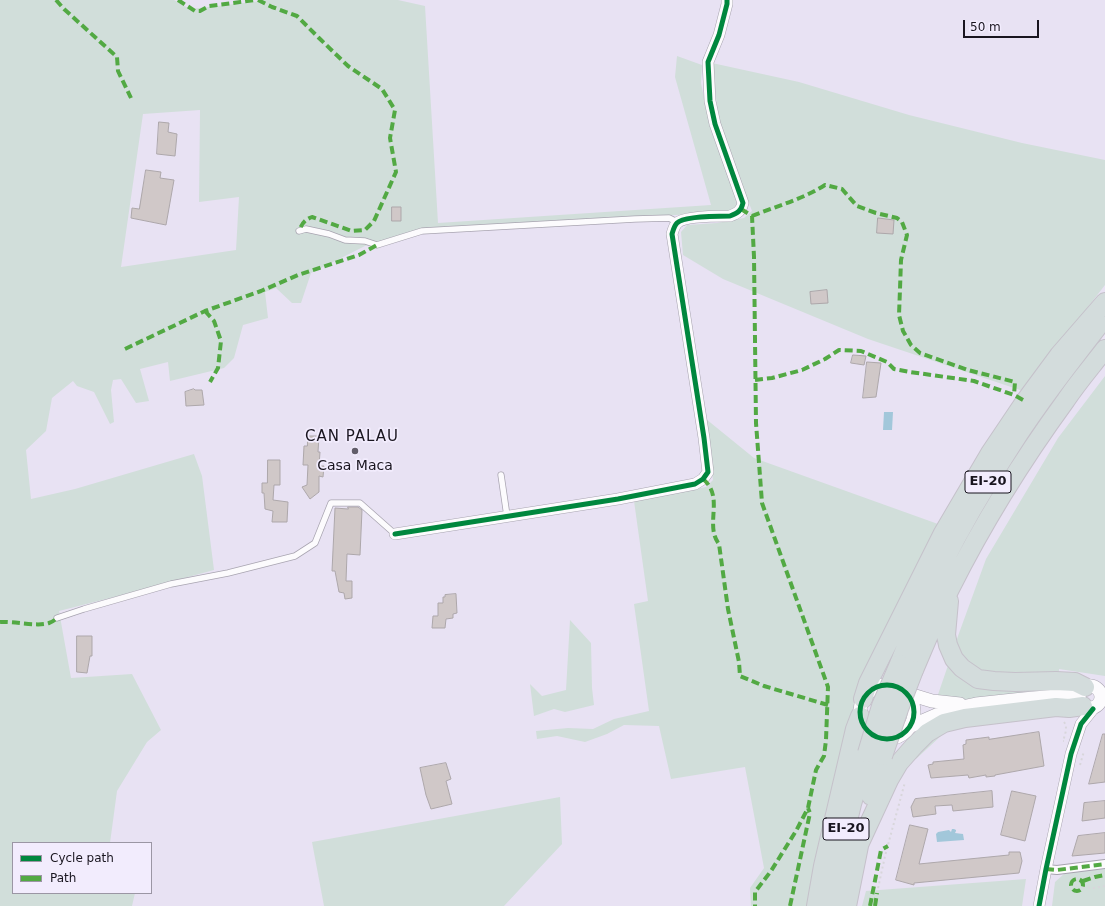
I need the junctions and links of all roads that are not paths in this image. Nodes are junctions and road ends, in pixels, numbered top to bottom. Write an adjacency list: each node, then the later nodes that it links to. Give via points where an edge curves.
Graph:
1 (727, 0): 2 (street, via 719,35 708,62 710,101 715,124 743,203 742,209 730,216 685,218)
2 (677, 222): 3 (lane, via 669,218 636,219 422,231 377,245 365,241 345,240 306,229); 8 (street, via 672,234 708,472 695,484)
3 (299, 231)
4 (1105, 302): 16 (highway, via 1059,355 990,453 943,533 868,683)
5 (1105, 317): 12 (highway, EI-20, via 1011,446 963,526 919,615)
6 (1105, 349): 10 (highway, EI-20, via 1066,399 1028,456 986,523)
7 (501, 475): 8 (lane)
8 (507, 516): 9 (street)
9 (395, 534): 11 (lane, via 360,503 331,503 315,542 295,556 171,584)
10 (950, 588): 12 (highway, EI-20, via 931,630); 14 (highway, via 946,634 954,659 962,668 984,679 1075,682)
11 (57, 618)
12 (906, 667): 18 (highway, EI-20, bridge, via 899,709)
13 (909, 694): 15 (street, via 932,701); 16 (street, via 902,688 885,684 869,691); 17 (street, via 915,716)
14 (1093, 698): 15 (street, via 1057,696); 19 (highway, via 1069,708 1056,707 965,718 944,723 927,733 899,763 888,780); 21 (street, via 1074,744)
15 (976, 704): 17 (street, via 948,710)
16 (862, 707): 17 (street, via 863,725 871,734 881,739 895,739 905,734); 22 (highway, via 823,866)
17 (911, 726)
18 (875, 754): 19 (highway, EI-20, via 868,806); 23 (highway, EI-20, via 852,804)
19 (858, 848): 24 (highway, EI-20)
20 (1105, 864): 21 (street)
21 (1046, 869): 25 (street)
22 (816, 906)
23 (831, 906)
24 (847, 906)
25 (1039, 906)

